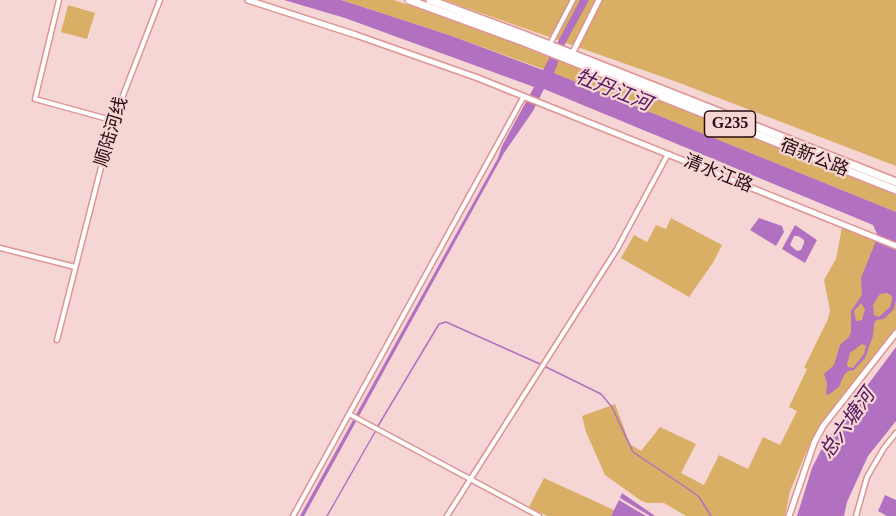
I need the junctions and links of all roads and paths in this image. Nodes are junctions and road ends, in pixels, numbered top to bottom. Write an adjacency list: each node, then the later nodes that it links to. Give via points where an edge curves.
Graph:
1 (59, 0): 11 (street, via 34,99)
2 (160, 0): 11 (street, 顺陆河线)
3 (248, 0): 10 (street, via 417,56)
4 (409, 0): 8 (highway)
5 (430, 0): 8 (highway)
6 (573, 0): 8 (street)
7 (599, 0): 9 (street)
8 (551, 47): 9 (highway)
9 (568, 54): 13 (highway, 宿新公路 / G235); 14 (highway, 宿新公路 / G235)
10 (525, 97): 12 (street, 清水江路); 20 (street)
11 (114, 118): 17 (street, 顺陆河线)
12 (668, 154): 15 (street, 清水江路); 22 (street, via 617,249)
13 (896, 182)
14 (896, 190)
15 (896, 246)
16 (0, 248): 17 (street)
17 (75, 267): 19 (street, 顺陆河线)
18 (896, 333): 26 (street, via 823,426)
19 (57, 340)
20 (350, 415): 22 (street); 23 (street)
21 (896, 433): 27 (street, via 867,477)
22 (470, 479): 24 (street); 25 (street)
23 (293, 516)
24 (447, 516)
25 (539, 516)
26 (789, 516)
27 (856, 516)

